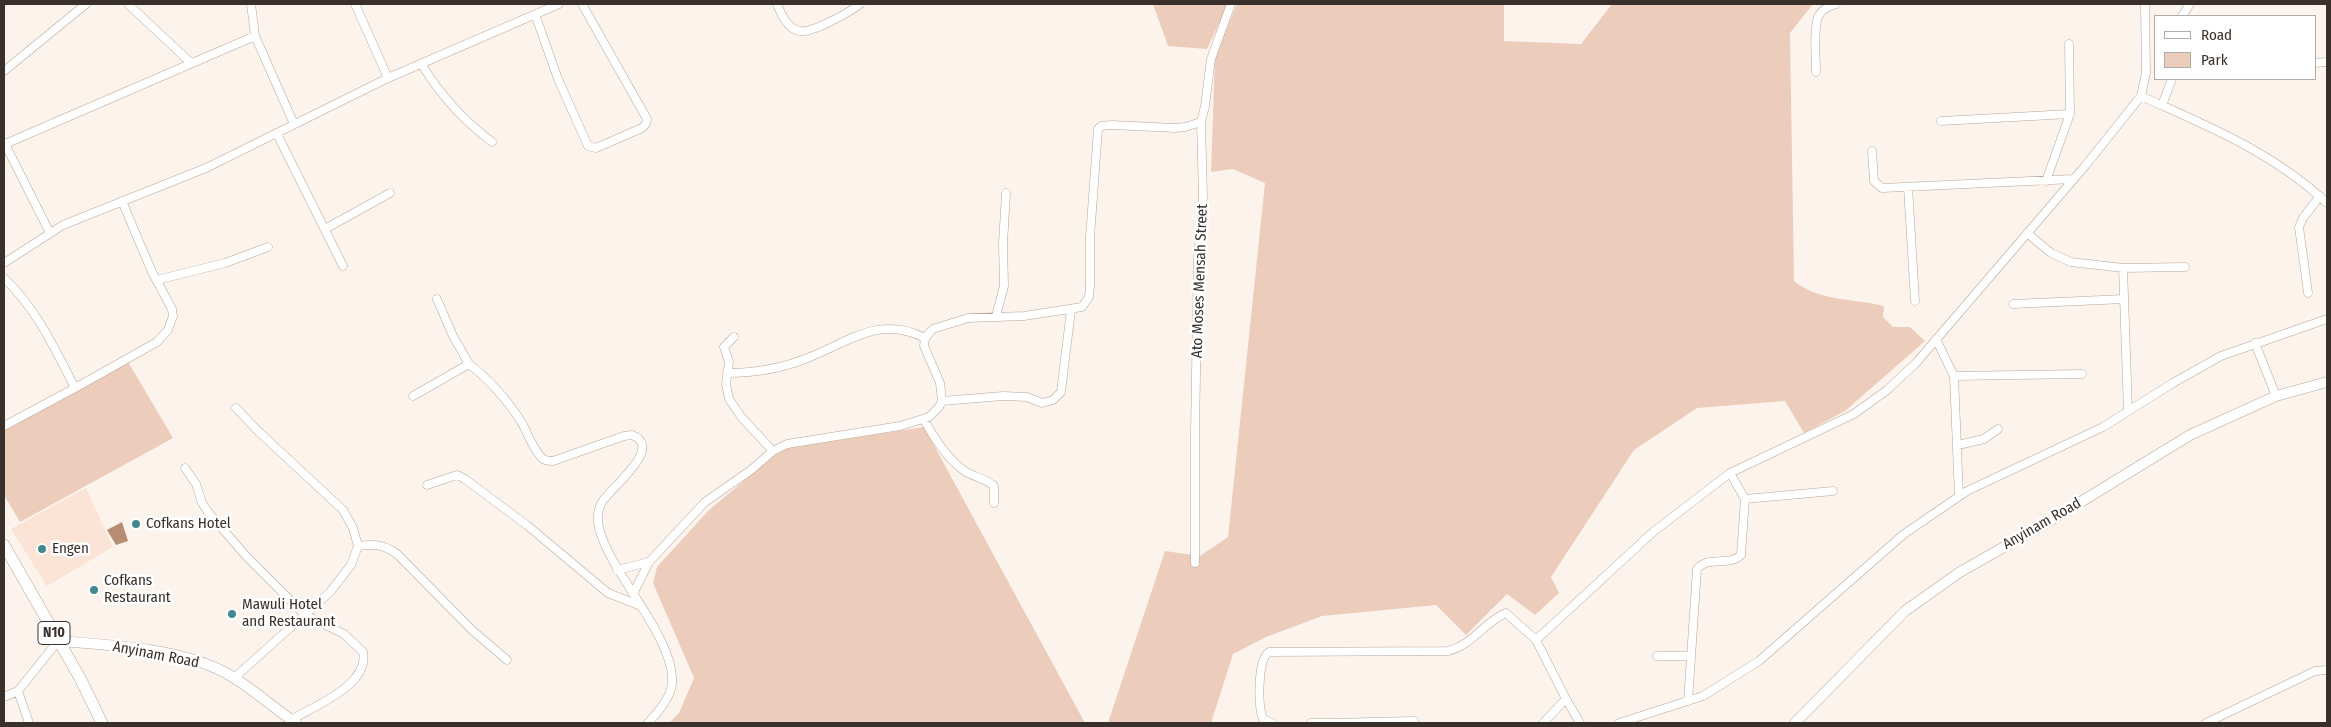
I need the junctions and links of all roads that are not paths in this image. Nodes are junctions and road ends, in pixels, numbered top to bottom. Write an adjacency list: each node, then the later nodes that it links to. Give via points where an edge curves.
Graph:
1 (86, 4): 19 (street)
2 (128, 4): 17 (street)
3 (250, 4): 15 (street)
4 (355, 4): 21 (street)
5 (559, 4): 13 (street)
6 (582, 4): 13 (street, via 647,119 642,128 596,148 588,146 558,79)
7 (777, 4): 8 (street, via 791,27 804,32)
8 (860, 4)
9 (1231, 4): 27 (street, Ato Moses Mensah Street, via 1211,59)
10 (1836, 4): 20 (street, via 1819,15)
11 (2145, 4): 23 (street, via 2146,73)
12 (2190, 4): 14 (street)
13 (535, 14): 18 (street)
14 (2183, 15)
15 (255, 36): 17 (street); 28 (street)
16 (2069, 44): 25 (street)
17 (190, 62): 31 (street)
18 (422, 65): 21 (street); 30 (street, via 456,112)
19 (4, 71)
20 (1816, 72)
21 (388, 78): 28 (street)
22 (2172, 80): 24 (street)
23 (2141, 96): 24 (street); 33 (street)
24 (2162, 105): 38 (street, via 2236,138 2285,168)
25 (2070, 114): 26 (street); 34 (street)
26 (1941, 121)
27 (1201, 122): 56 (street, via 1184,127 1112,125 1101,126 1098,130 1089,297 1082,307); 89 (street, Ato Moses Mensah Street, via 1203,196 1198,258)
28 (294, 124): 29 (street)
29 (277, 134): 39 (street, via 206,168); 41 (street)
30 (492, 142)
31 (4, 143): 42 (street)
32 (1872, 151): 35 (street, via 1876,184 1882,188)
33 (2074, 179): 34 (street); 43 (street)
34 (2046, 181): 35 (street)
35 (1908, 187): 54 (street)
36 (390, 193): 41 (street)
37 (1006, 193): 57 (street, via 1004,286)
38 (2320, 196): 40 (street); 51 (street, via 2298,228)
39 (122, 201): 42 (street); 50 (street)
40 (2327, 203)
41 (325, 229): 46 (street)
42 (50, 233): 45 (street)
43 (2027, 233): 48 (street, via 2051,253 2071,262); 61 (street)
44 (268, 247): 50 (street, via 225,263)
45 (4, 263)
46 (343, 266)
47 (2185, 267): 48 (street)
48 (2123, 268): 53 (street)
49 (4, 278): 68 (street, via 44,328)
50 (157, 280): 68 (street, via 172,309 168,330 141,352)
51 (2308, 292)
52 (436, 299): 63 (street)
53 (2124, 299): 55 (street); 73 (street)
54 (1915, 301)
55 (2013, 304)
56 (1071, 310): 57 (street); 71 (street, via 1058,397 1042,403 1027,397 1003,396)
57 (996, 316): 60 (street, via 950,323 933,330)
58 (2327, 319): 62 (street)
59 (734, 337): 64 (street, via 724,346)
60 (926, 338): 64 (street, via 890,329 873,330 807,358 763,371); 71 (street, via 925,352 940,383)
61 (1936, 339): 66 (street); 80 (street, via 1887,390 1854,414)
62 (2255, 343): 70 (street); 73 (street, via 2221,356)
63 (469, 364): 69 (street); 90 (street, via 492,385 520,420 544,460 553,461 624,436 632,435 640,441 642,449 634,468 604,497 599,509 600,531)
64 (728, 372): 78 (street, via 726,390 731,403)
65 (2082, 374): 66 (street)
66 (1954, 376): 77 (street)
67 (2327, 382): 70 (street, Anyinam Road)
68 (75, 388): 75 (street)
69 (413, 396)
70 (2276, 396): 116 (street, Anyinam Road, via 2190,435 1960,572 1905,611)
71 (942, 401): 74 (street)
72 (236, 408): 87 (street, via 343,510)
73 (2128, 411): 83 (street, via 2103,427)
74 (924, 420): 78 (street, via 787,444); 85 (street, via 950,457 965,471 994,486)
75 (4, 426)
76 (1998, 429): 77 (street, via 1984,439)
77 (1958, 445): 83 (street)
78 (773, 451): 88 (street, via 705,502)
79 (185, 468): 93 (street, via 196,484 202,503 216,522)
80 (1730, 473): 84 (street); 94 (street, via 1654,532)
81 (427, 485): 92 (street, via 457,475 465,479 528,526 608,593)
82 (1833, 491): 84 (street)
83 (1959, 496): 104 (street, via 1904,534 1759,660)
84 (1745, 499): 97 (street, via 1741,555 1734,559 1707,562 1697,569)
85 (994, 503)
86 (4, 545): 95 (main road, N10)
87 (358, 546): 93 (street, via 341,579); 98 (street, via 377,544 397,554 472,630)
88 (649, 562): 90 (street); 91 (street)
89 (1195, 563)
90 (617, 570): 91 (street)
91 (634, 594): 92 (street)
92 (641, 606): 109 (street, via 665,652 672,678 666,700)
93 (305, 615): 100 (street); 106 (street, via 354,641 363,652 364,663 350,685)
94 (1536, 640): 103 (street); 110 (street, via 1506,612 1470,642 1448,651 1269,652 1262,661 1259,711 1263,719)
95 (58, 641): 100 (street, Anyinam Road, via 148,650 213,667); 101 (street); 108 (main road, N10)
96 (1657, 656): 97 (street)
97 (1690, 656): 104 (street)
98 (507, 660)
99 (2327, 670): 117 (street, via 2315,671)
100 (234, 678): 106 (street, Anyinam Road)
101 (18, 690): 102 (street); 107 (street)
102 (4, 697)
103 (1566, 699): 113 (street); 114 (street)
104 (1688, 702): 115 (street)
105 (1414, 721): 112 (street)
106 (293, 722)
107 (29, 723)
108 (102, 723)
109 (648, 723)
110 (1272, 723)
111 (1311, 723): 112 (street)
112 (1331, 723)
113 (1543, 723)
114 (1580, 723)
115 (1619, 723)
116 (1795, 723)
117 (2206, 723)

